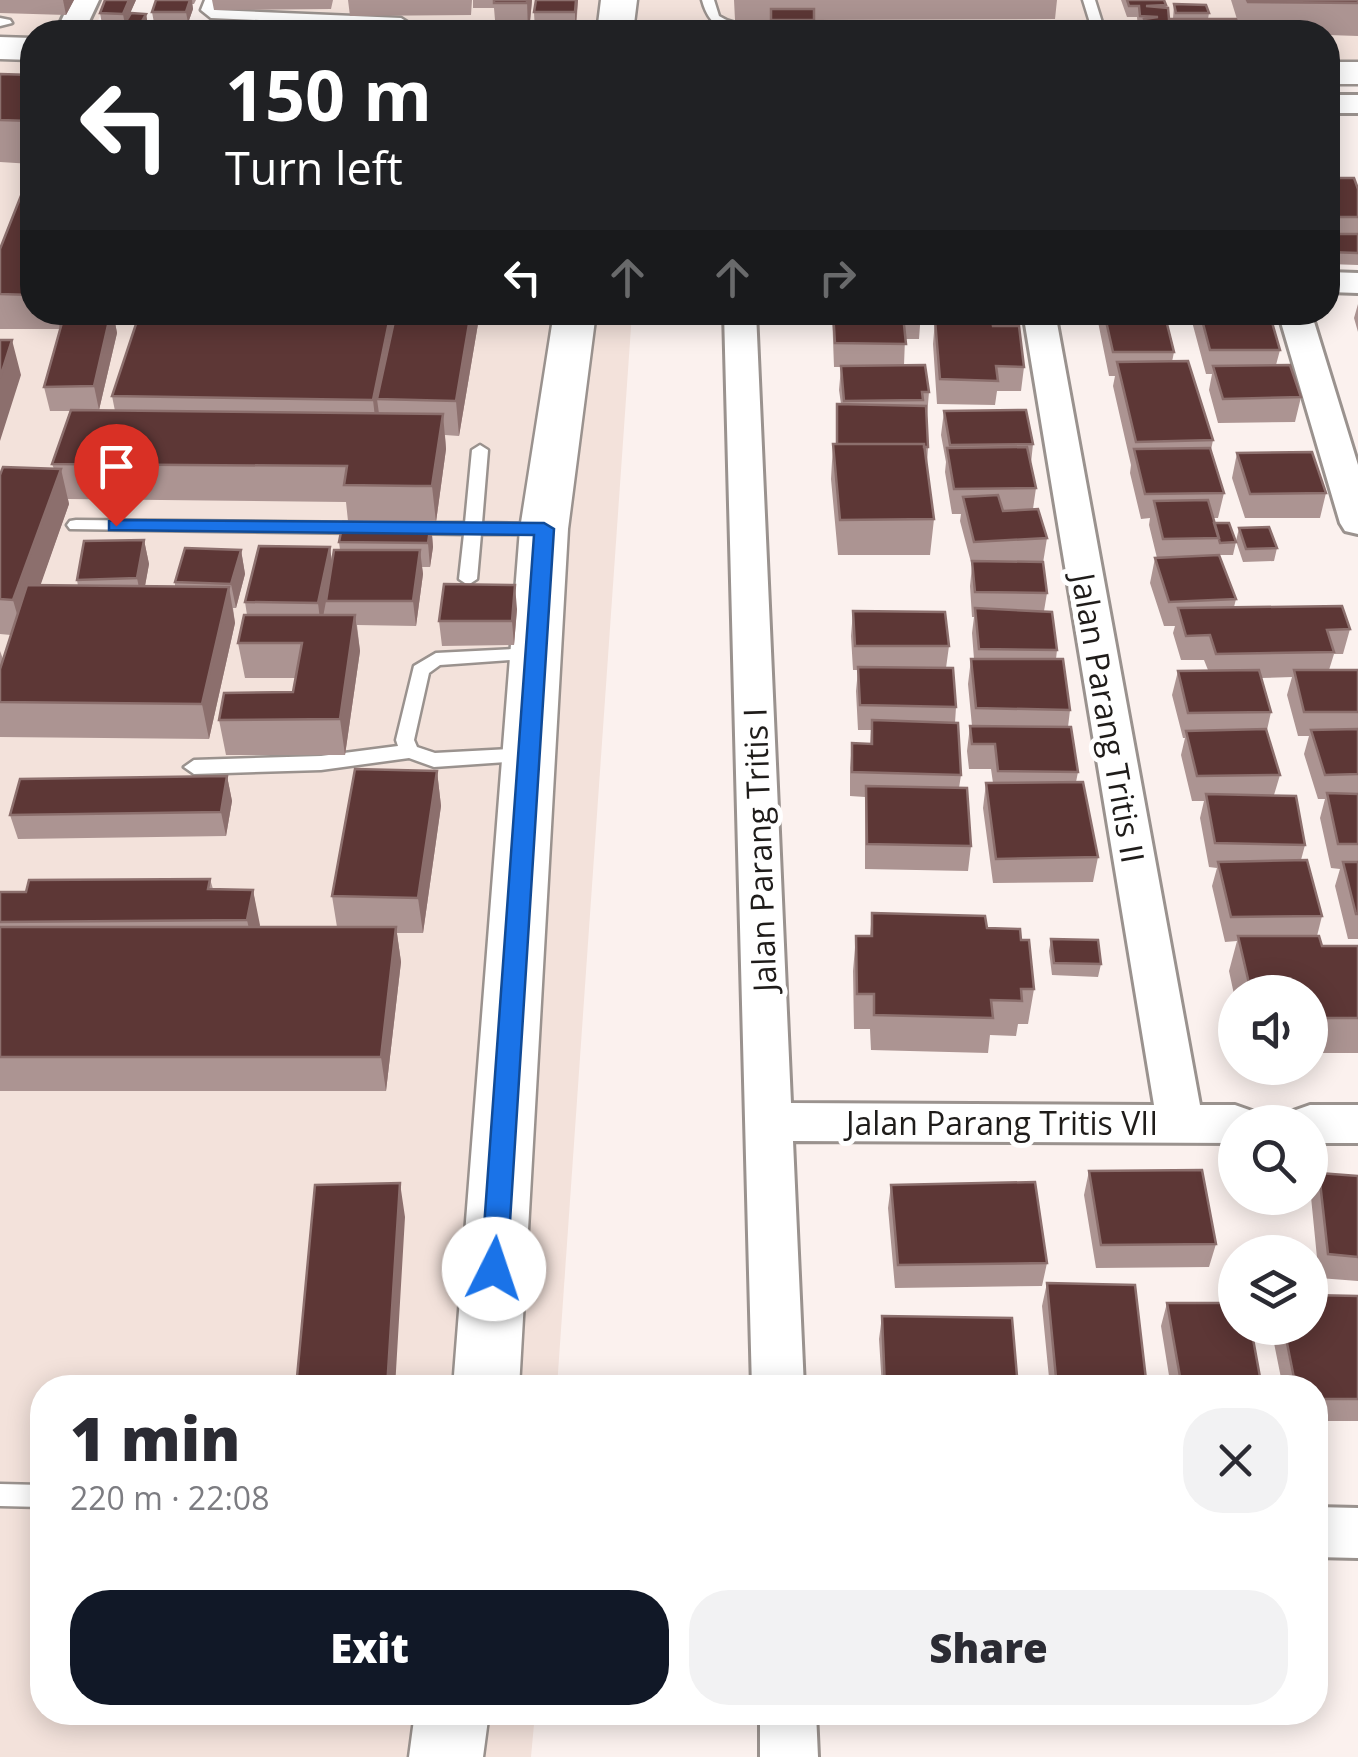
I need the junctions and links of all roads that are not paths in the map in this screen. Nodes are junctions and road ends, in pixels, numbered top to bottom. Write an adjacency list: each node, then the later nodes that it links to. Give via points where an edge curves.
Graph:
1 (210, 0): 2 (lane, via 211,14)
2 (232, 15): 3 (lane); 4 (lane)
3 (231, 20)
4 (353, 20)
5 (572, 325): 13 (street)
6 (740, 325): 19 (street, Jalan Parang Tritis I)
7 (1041, 325): 20 (street, Jalan Parang Tritis II)
8 (1298, 325): 10 (street)
9 (480, 450): 12 (lane)
10 (1358, 523)
11 (76, 525): 12 (lane)
12 (473, 529): 13 (lane); 14 (lane)
13 (544, 529): 15 (street)
14 (468, 578)
15 (534, 654): 16 (lane, via 436,659 420,670 406,740); 17 (street)
16 (410, 751): 17 (lane, via 434,760); 18 (lane, via 321,763)
17 (528, 755): 24 (street)
18 (194, 767)
19 (769, 1122): 20 (street, Jalan Parang Tritis VII); 25 (street, Jalan Parang Tritis I)
20 (1180, 1123): 21 (street, Jalan Parang Tritis VII)
21 (1218, 1124)
22 (1328, 1124): 23 (street)
23 (1358, 1124)
24 (487, 1375)
25 (778, 1375)
26 (0, 1495): 27 (lane)
27 (30, 1496)
28 (1328, 1532): 29 (street)
29 (1358, 1533)
30 (450, 1725): 32 (street)
31 (788, 1725): 33 (street)
32 (446, 1757)
33 (789, 1757)

